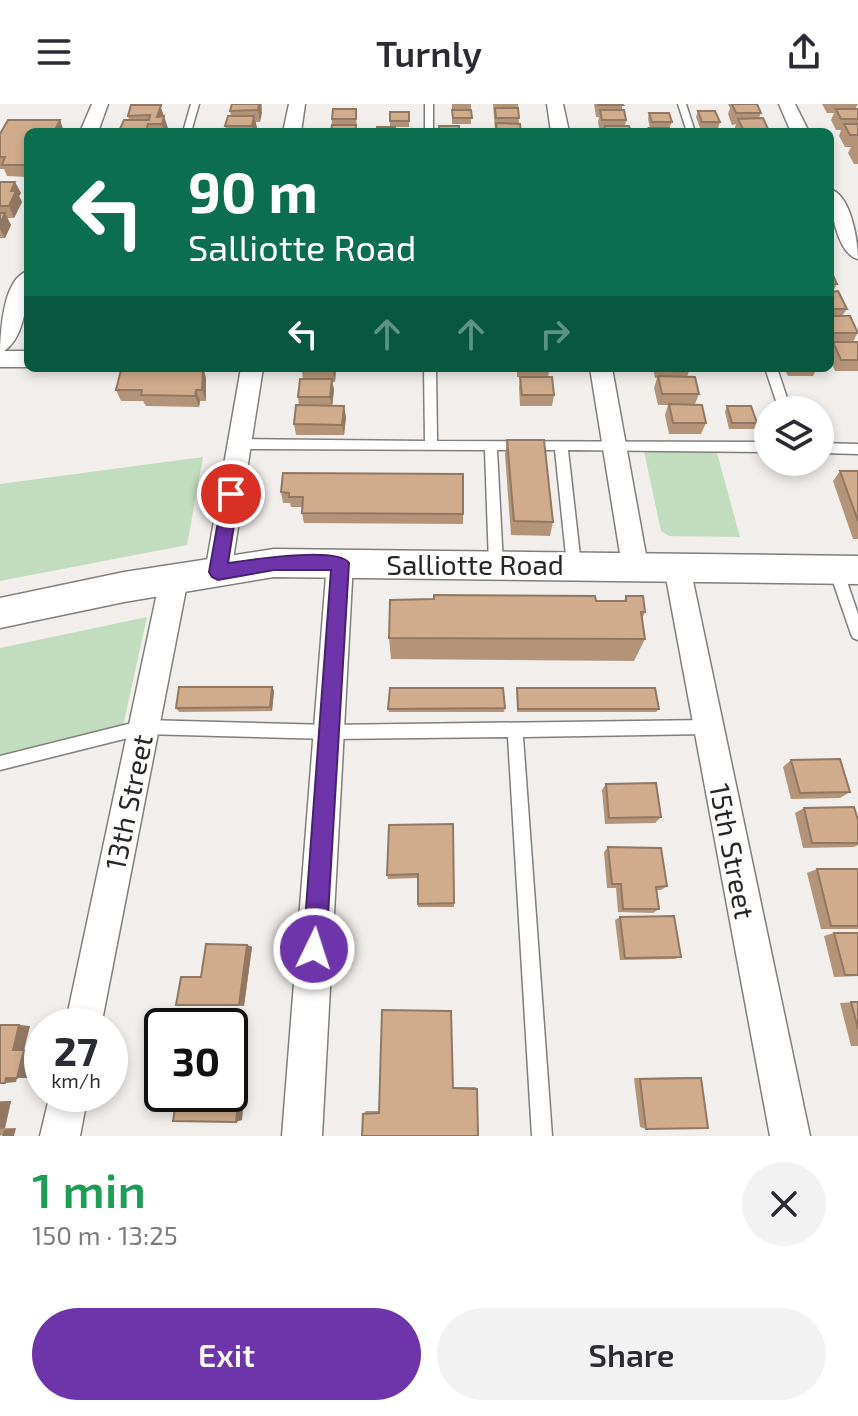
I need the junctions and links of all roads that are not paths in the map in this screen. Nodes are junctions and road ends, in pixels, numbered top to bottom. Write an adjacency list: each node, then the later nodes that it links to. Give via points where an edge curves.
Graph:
1 (100, 104): 8 (street)
2 (195, 104): 9 (lane)
3 (297, 104): 10 (street)
4 (429, 104): 11 (lane)
5 (555, 104): 12 (street)
6 (682, 104): 13 (lane)
7 (787, 104): 14 (street)
8 (91, 128)
9 (188, 128)
10 (293, 128)
11 (429, 128)
12 (559, 128)
13 (690, 128)
14 (798, 128)
15 (834, 203): 16 (street)
16 (858, 253)
17 (24, 288): 18 (street)
18 (0, 345)
19 (0, 359): 20 (street)
20 (24, 359)
21 (251, 372): 26 (street)
22 (430, 372): 27 (lane)
23 (602, 372): 30 (street)
24 (772, 372): 25 (lane)
25 (780, 396)
26 (240, 444): 27 (lane); 40 (street)
27 (431, 445): 28 (lane)
28 (491, 445): 29 (lane); 35 (lane)
29 (561, 446): 30 (lane); 36 (lane)
30 (614, 446): 31 (lane); 37 (street)
31 (754, 447)
32 (834, 448): 33 (lane)
33 (858, 449)
34 (340, 563): 35 (street, Salliotte Road); 40 (street, Salliotte Road, via 274,563); 47 (street)
35 (496, 564): 36 (street, Salliotte Road)
36 (574, 565): 37 (street, Salliotte Road)
37 (635, 566): 38 (street, Salliotte Road)
38 (677, 567): 39 (street, Salliotte Road); 45 (street, 15th Street)
39 (847, 570): 43 (lane)
40 (218, 572): 41 (street, Salliotte Road)
41 (174, 579): 42 (street, Salliotte Road); 44 (street, 13th Street)
42 (0, 613)
43 (858, 634)
44 (144, 727): 47 (lane); 48 (lane); 49 (street, 13th Street)
45 (708, 727): 46 (lane); 54 (street, 15th Street)
46 (515, 729): 47 (lane); 53 (lane)
47 (329, 732): 52 (street)
48 (0, 763)
49 (87, 1008)
50 (65, 1112): 51 (street)
51 (60, 1136)
52 (302, 1136)
53 (542, 1136)
54 (790, 1136)

